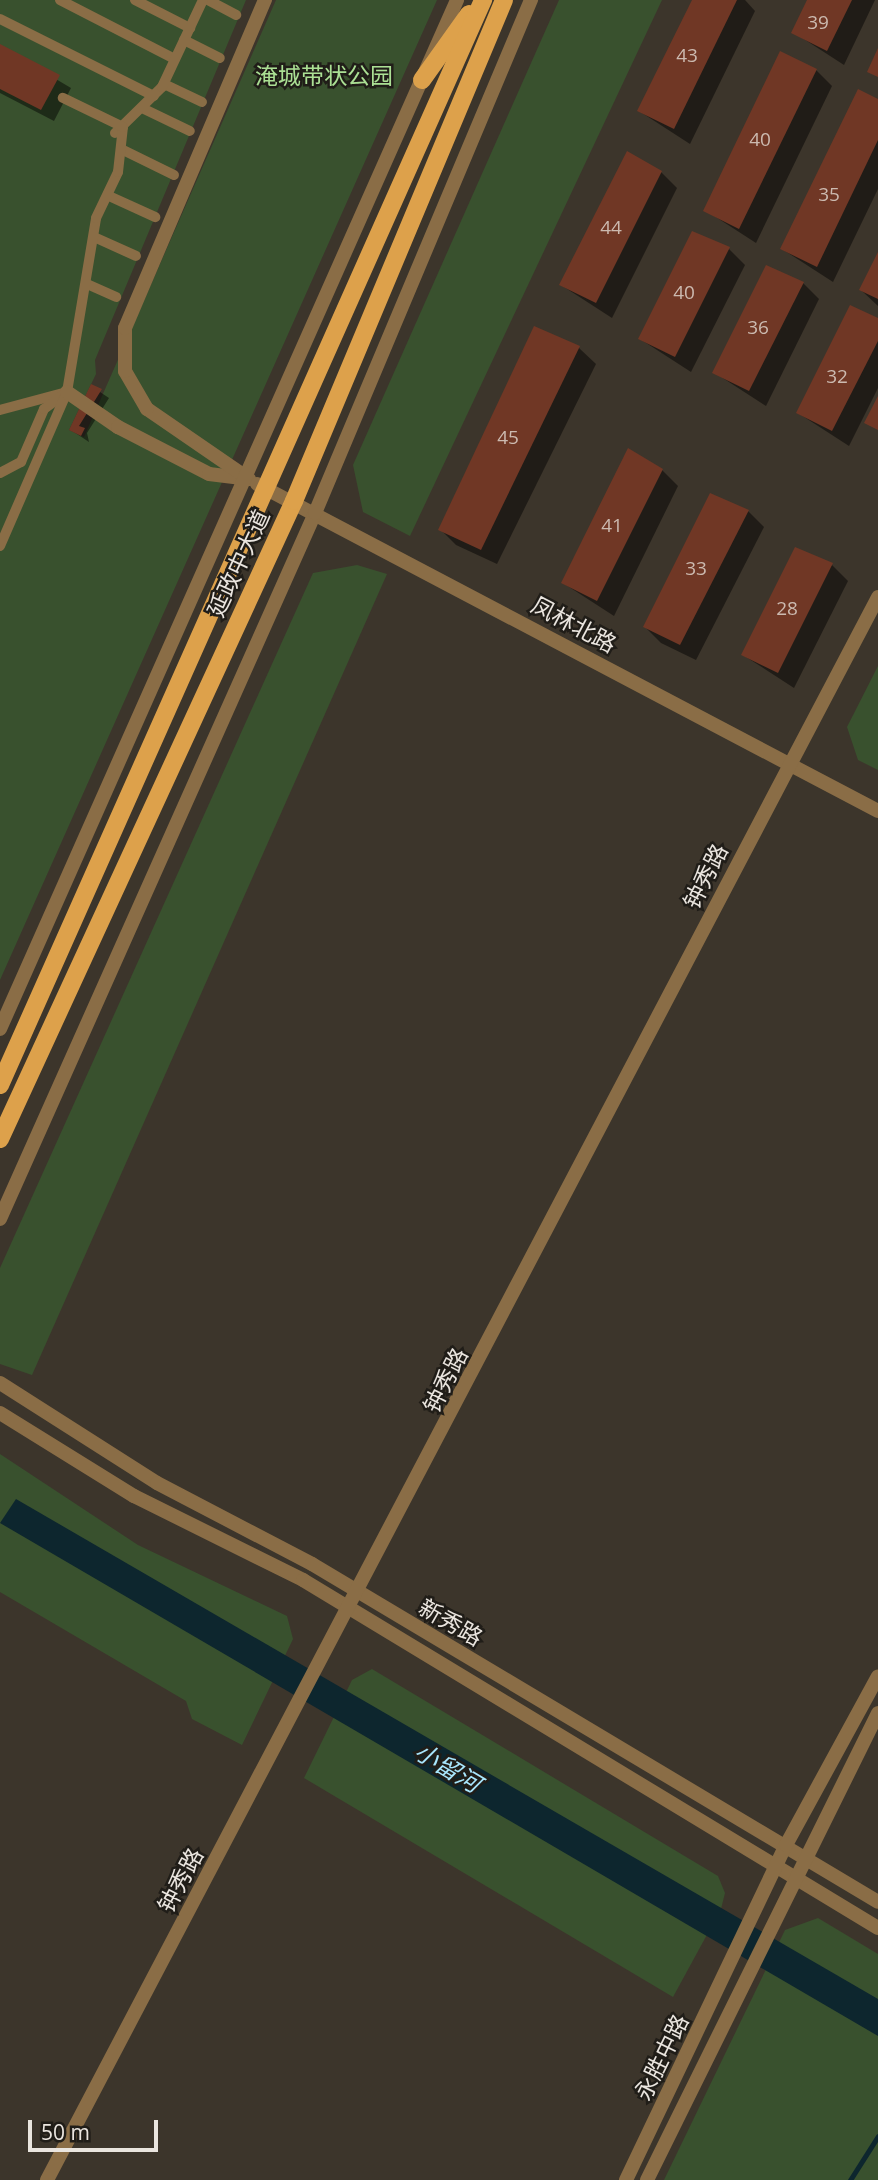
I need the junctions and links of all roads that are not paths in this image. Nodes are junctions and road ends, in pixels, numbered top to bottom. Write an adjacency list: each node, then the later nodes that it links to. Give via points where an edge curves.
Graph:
1 (60, 0): 14 (lane)
2 (135, 0): 11 (lane)
3 (205, 0): 9 (lane); 11 (lane)
4 (265, 0): 34 (street, 凤林北路, via 125,328 125,371 147,409)
5 (457, 0): 15 (street)
6 (481, 0): 15 (main road); 35 (main road, 延政中大道)
7 (504, 0): 36 (main road, 延政中大道)
8 (531, 0): 37 (street)
9 (236, 15)
10 (0, 19): 17 (lane)
11 (190, 28): 12 (lane)
12 (184, 40): 13 (lane); 14 (lane)
13 (220, 58)
14 (175, 59): 16 (lane)
15 (422, 80): 34 (street)
16 (164, 84): 17 (lane); 19 (lane)
17 (154, 96): 20 (lane)
18 (63, 98): 21 (lane)
19 (202, 102)
20 (142, 108): 21 (lane); 22 (lane)
21 (119, 130): 23 (lane)
22 (190, 131)
23 (121, 149): 24 (lane); 25 (lane)
24 (174, 175)
25 (109, 196): 26 (lane); 27 (lane)
26 (155, 217)
27 (94, 237): 28 (lane); 29 (lane)
28 (136, 256)
29 (87, 284): 30 (lane); 31 (lane)
30 (116, 298)
31 (67, 392): 32 (lane); 33 (lane, via 44,409 21,462); 34 (street, via 118,427 209,474); 38 (lane)
32 (0, 410)
33 (0, 473)
34 (249, 479): 35 (street, 凤林北路); 42 (street)
35 (267, 491): 36 (street, 凤林北路); 43 (main road, 延政中大道)
36 (294, 501): 37 (street, 凤林北路); 44 (main road, 延政中大道)
37 (315, 513): 40 (street, 凤林北路); 45 (street)
38 (0, 546)
39 (878, 597): 40 (street, 钟秀路)
40 (789, 764): 41 (street, 凤林北路); 48 (street, 钟秀路)
41 (878, 811)
42 (0, 1029)
43 (0, 1086)
44 (0, 1139)
45 (0, 1219)
46 (0, 1383): 48 (street, 新秀路, via 157,1483)
47 (0, 1413): 49 (street, 新秀路, via 134,1496 303,1580)
48 (360, 1594): 49 (street, 钟秀路); 52 (street, 新秀路)
49 (349, 1612): 54 (street, 新秀路); 58 (street, 钟秀路)
50 (878, 1676): 52 (street, 永胜中路)
51 (878, 1713): 53 (street)
52 (786, 1846): 53 (street, 新秀路); 54 (street, 永胜中路)
53 (806, 1860): 55 (street); 56 (street, 新秀路)
54 (776, 1868): 55 (street, 新秀路); 59 (street, 永胜中路)
55 (795, 1881): 57 (street, 新秀路); 60 (street, 永胜中路)
56 (878, 1902)
57 (878, 1928)
58 (47, 2180)
59 (626, 2180)
60 (647, 2180)

